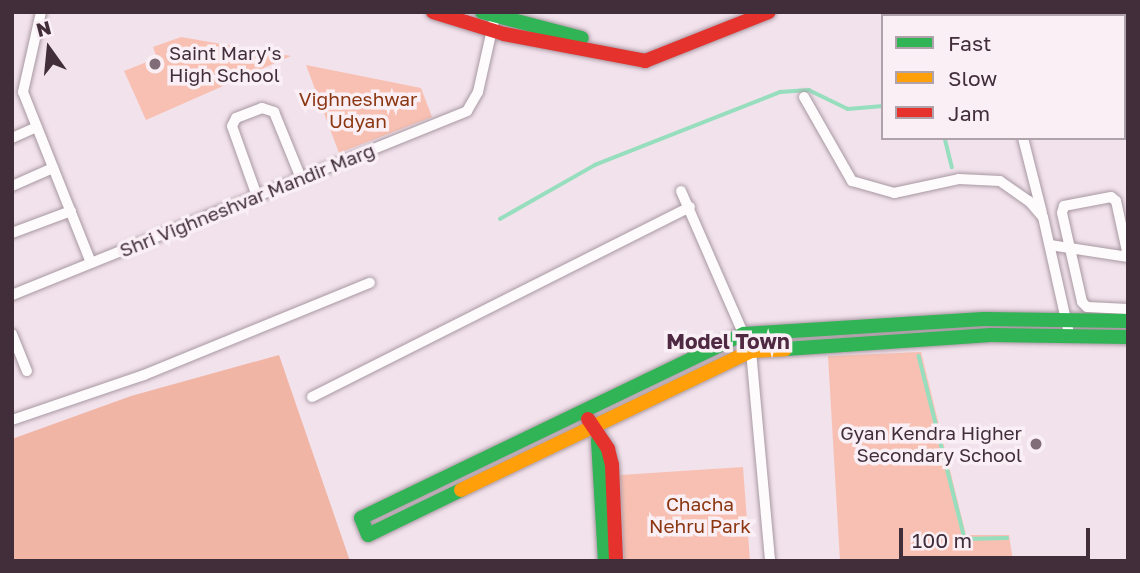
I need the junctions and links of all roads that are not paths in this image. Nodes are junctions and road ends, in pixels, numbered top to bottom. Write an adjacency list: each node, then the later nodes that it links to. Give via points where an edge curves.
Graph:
1 (41, 12): 6 (street)
2 (433, 12): 5 (street)
3 (750, 12): 5 (street, via 641,53)
4 (769, 12): 5 (street, via 645,61)
5 (490, 20): 13 (street, Shri Vighneshvar Mandir Marg, via 478,92 467,111)
6 (24, 95): 8 (street); 9 (street)
7 (804, 96): 19 (street, via 852,181 894,193 959,179 1000,181)
8 (12, 97)
9 (37, 127): 10 (street); 12 (street)
10 (12, 138)
11 (1024, 140): 19 (street)
12 (53, 169): 14 (street); 18 (street)
13 (301, 178): 16 (street, Shri Vighneshvar Mandir Marg); 16 (street, via 274,112 262,108 236,118 232,126)
14 (12, 186)
15 (681, 191): 17 (street)
16 (257, 196): 24 (street, Shri Vighneshvar Mandir Marg)
17 (690, 206): 31 (street); 36 (street)
18 (71, 211): 20 (street); 24 (street)
19 (1043, 217): 21 (street)
20 (12, 233)
21 (1050, 245): 22 (street); 29 (street)
22 (1071, 249): 23 (street); 23 (street, via 1064,206 1111,197 1116,201); 27 (street, via 1087,307)
23 (1128, 256)
24 (91, 263): 26 (street, Shri Vighneshvar Mandir Marg)
25 (370, 283): 38 (street, via 144,375)
26 (12, 295)
27 (1128, 309)
28 (1128, 321): 29 (street)
29 (1068, 323): 31 (street, via 984,319); 33 (street)
30 (12, 334): 35 (street)
31 (744, 334): 34 (street); 37 (street)
32 (1128, 337): 33 (street)
33 (1070, 338): 34 (street, via 964,336)
34 (751, 351): 39 (street); 43 (street)
35 (27, 371)
36 (312, 397)
37 (583, 410): 39 (street); 39 (street, via 361,518 368,535)
38 (12, 420)
39 (591, 426): 40 (street)
40 (598, 440): 41 (street); 42 (street, via 608,449 612,465)
41 (605, 561)
42 (617, 561)
43 (770, 561)

